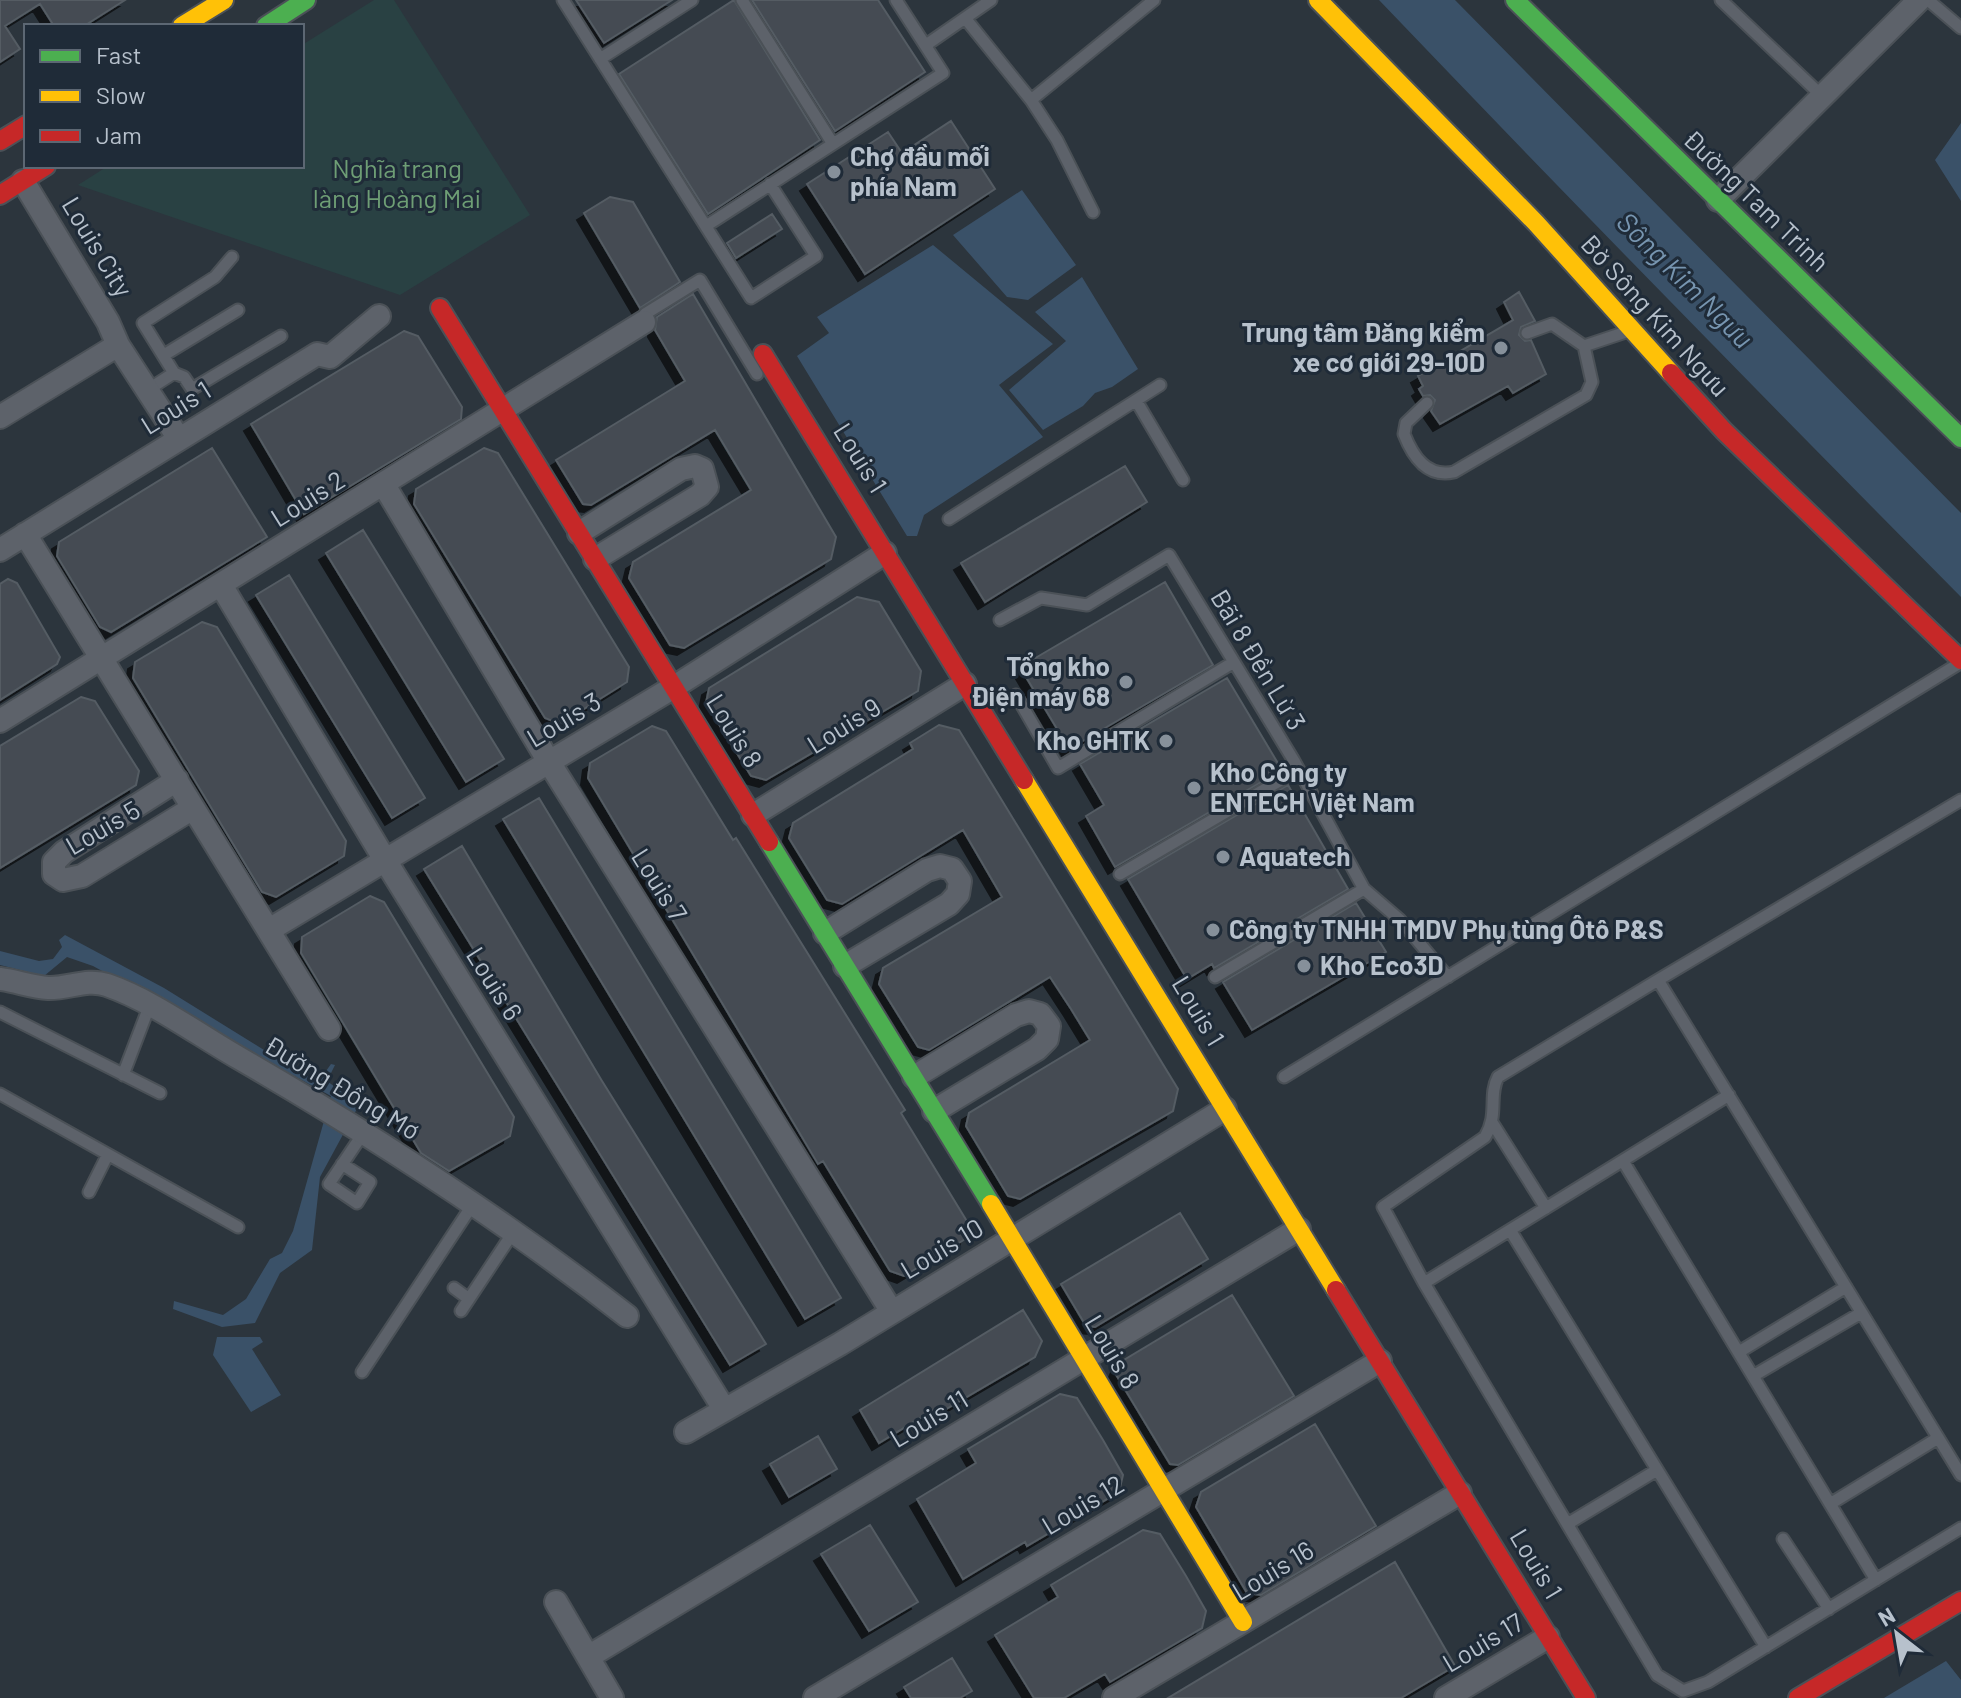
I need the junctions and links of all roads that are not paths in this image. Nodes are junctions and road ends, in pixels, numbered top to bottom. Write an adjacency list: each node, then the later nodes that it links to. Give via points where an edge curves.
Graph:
1 (224, 0): 15 (street)
2 (306, 0): 16 (street)
3 (563, 0): 19 (lane)
4 (692, 0): 19 (lane)
5 (742, 0): 24 (lane)
6 (896, 0): 18 (lane)
7 (991, 0): 14 (lane)
8 (1154, 0): 21 (lane)
9 (1318, 0): 37 (street, Bờ Sông Kim Ngưu, via 1536,223)
10 (1515, 0): 29 (street, Đường Tam Trinh)
11 (1721, 0): 20 (lane)
12 (1919, 0): 20 (street)
13 (1928, 0): 17 (lane)
14 (965, 18): 18 (lane); 21 (lane)
15 (185, 24)
16 (269, 24)
17 (1961, 28)
18 (926, 45): 24 (lane, via 943,73)
19 (600, 59): 31 (lane)
20 (1822, 96): 29 (street)
21 (1031, 100): 30 (lane)
22 (24, 126): 23 (street)
23 (0, 141)
24 (833, 144): 27 (lane)
25 (43, 168): 26 (street)
26 (23, 181): 28 (street); 40 (street, Louis City)
27 (770, 184): 31 (lane); 31 (lane, via 816,256 751,298)
28 (0, 195)
29 (1718, 200): 51 (street, Đường Tam Trinh)
30 (1093, 212)
31 (706, 226)
32 (232, 257): 42 (lane, via 215,277 143,323)
33 (440, 308): 49 (street, Louis 8)
34 (238, 310): 42 (lane)
35 (379, 316): 52 (street, Louis 1, via 330,357 317,354)
36 (644, 322): 43 (lane, via 645,314 700,280 756,374); 49 (street, Louis 2)
37 (1632, 330): 41 (lane); 64 (street, Bờ Sông Kim Ngưu, via 1724,431)
38 (1527, 333): 41 (lane, via 1552,324)
39 (281, 336): 44 (lane, via 192,389)
40 (118, 345): 46 (street, Louis City); 50 (street)
41 (1584, 346): 48 (lane, via 1592,382 1586,395 1454,472 1443,475 1421,464 1404,434 1406,423)
42 (164, 355): 44 (lane)
43 (766, 359): 59 (street, Louis 1)
44 (174, 373): 46 (lane)
45 (1160, 385): 47 (lane)
46 (149, 389): 52 (street, Louis City)
47 (1137, 402): 53 (lane); 55 (lane)
48 (1427, 403)
49 (504, 411): 54 (street, Louis 2); 56 (street, Louis 8)
50 (0, 417)
51 (1961, 438)
52 (179, 439): 57 (street, Louis 1)
53 (1183, 480)
54 (384, 485): 61 (street, Louis 2); 70 (street, Louis 7)
55 (949, 519)
56 (579, 533): 60 (street, Louis 8); 60 (street, via 681,469 702,469 707,487 700,495)
57 (25, 534): 58 (street, Louis 1); 63 (street)
58 (0, 550)
59 (885, 553): 66 (street, Louis 1); 67 (street, Louis 3)
60 (595, 559): 67 (street, Louis 8)
61 (221, 585): 63 (street, Louis 2); 76 (street, Louis 6)
62 (1000, 620): 65 (lane, Bãi 8 Đền Lừ 3, via 1041,598 1087,605 1169,555)
63 (101, 659): 69 (street, Louis 2); 72 (street)
64 (1961, 661): 83 (lane)
65 (1234, 662): 68 (lane, via 1058,768); 71 (lane, Bãi 8 Đền Lừ 3)
66 (965, 684): 75 (street, Louis 9); 95 (street, Louis 1)
67 (674, 687): 70 (street, Louis 3); 75 (street, Louis 8)
68 (1016, 695)
69 (0, 721)
70 (549, 762): 76 (street, Louis 3); 115 (street, Louis 7)
71 (1298, 770): 77 (lane); 78 (lane, Bãi 8 Đền Lừ 3)
72 (177, 780): 74 (street); 74 (street, Louis 5, via 64,852 54,862 54,874 63,880 82,876)
73 (1961, 800): 85 (lane)
74 (193, 808): 79 (street)
75 (753, 815): 80 (street, Louis 8)
76 (385, 860): 79 (street, Louis 3); 123 (street, Louis 6)
77 (1120, 874)
78 (1364, 889): 82 (lane); 83 (lane, Bãi 8 Đền Lừ 3, via 1400,920)
79 (269, 930): 88 (street)
80 (825, 933): 81 (street, Louis 8); 81 (street, via 927,870 952,869 960,881 949,904)
81 (845, 966): 90 (street, Louis 8)
82 (1215, 977)
83 (1448, 977): 91 (lane)
84 (0, 979): 86 (street, Đường Đồng Mơ, via 45,988 69,988 86,981)
85 (1658, 980): 94 (lane); 97 (lane, via 1498,1077)
86 (149, 1007): 89 (lane); 98 (street, Đường Đồng Mơ)
87 (0, 1012): 89 (lane)
88 (329, 1029)
89 (123, 1075): 92 (lane)
90 (914, 1077): 96 (street, Louis 8); 96 (street, via 1016,1015 1040,1014 1049,1026 1047,1039 1037,1049)
91 (1284, 1077)
92 (160, 1093)
93 (0, 1094): 99 (lane)
94 (1729, 1095): 100 (lane); 111 (lane)
95 (1225, 1109): 106 (street, Louis 1); 109 (street, Louis 10)
96 (934, 1111): 109 (street, Louis 8)
97 (1493, 1124): 104 (lane); 110 (lane, via 1485,1137 1383,1207)
98 (364, 1132): 101 (lane); 103 (street, Đường Đồng Mơ)
99 (107, 1156): 102 (lane); 105 (lane)
100 (1623, 1161): 104 (lane); 118 (lane)
101 (342, 1164): 101 (lane, via 329,1184 361,1205 370,1182)
102 (89, 1192)
103 (473, 1204): 107 (street, Đường Đồng Mơ); 121 (lane)
104 (1546, 1208): 108 (lane)
105 (238, 1227)
106 (1299, 1229): 119 (street, Louis 11); 120 (street, Louis 1)
107 (515, 1230): 113 (lane); 117 (street, Đường Đồng Mơ)
108 (1510, 1230): 110 (lane); 126 (lane)
109 (1012, 1239): 115 (street, Louis 10); 119 (street, Louis 8)
110 (1424, 1283): 131 (lane)
111 (1846, 1287): 116 (lane); 118 (lane)
112 (454, 1288): 113 (lane)
113 (469, 1299): 114 (lane)
114 (461, 1311)
115 (892, 1312): 123 (street, Louis 10)
116 (1861, 1313): 122 (lane); 125 (lane)
117 (627, 1316)
118 (1739, 1352): 122 (lane)
119 (1083, 1359): 128 (street, Louis 8); 141 (street, Louis 11)
120 (1380, 1361): 128 (street, Louis 12); 129 (street, Louis 1)
121 (362, 1372)
122 (1753, 1376): 130 (lane)
123 (724, 1409): 124 (street, Louis 10)
124 (686, 1432)
125 (1938, 1438): 127 (lane); 130 (lane)
126 (1657, 1470): 131 (lane); 140 (lane)
127 (1961, 1475)
128 (1163, 1490): 138 (street, Louis 8); 144 (street, Louis 12)
129 (1460, 1493): 138 (street, Louis 16); 139 (street, Louis 1)
130 (1830, 1504): 134 (lane)
131 (1569, 1523): 140 (lane, via 1668,1686 1683,1691 1708,1682)
132 (1961, 1528): 134 (lane)
133 (1783, 1539): 137 (lane)
134 (1876, 1580): 137 (lane)
135 (1961, 1601): 147 (street)
136 (556, 1602): 141 (street)
137 (1829, 1609): 140 (lane)
138 (1243, 1622): 142 (street, Louis 16)
139 (1548, 1637): 145 (street, Louis 17); 146 (street, Louis 1)
140 (1766, 1647)
141 (588, 1657): 143 (street)
142 (1119, 1697)
143 (612, 1698)
144 (815, 1698)
145 (1446, 1698)
146 (1586, 1698)
147 (1798, 1698)

